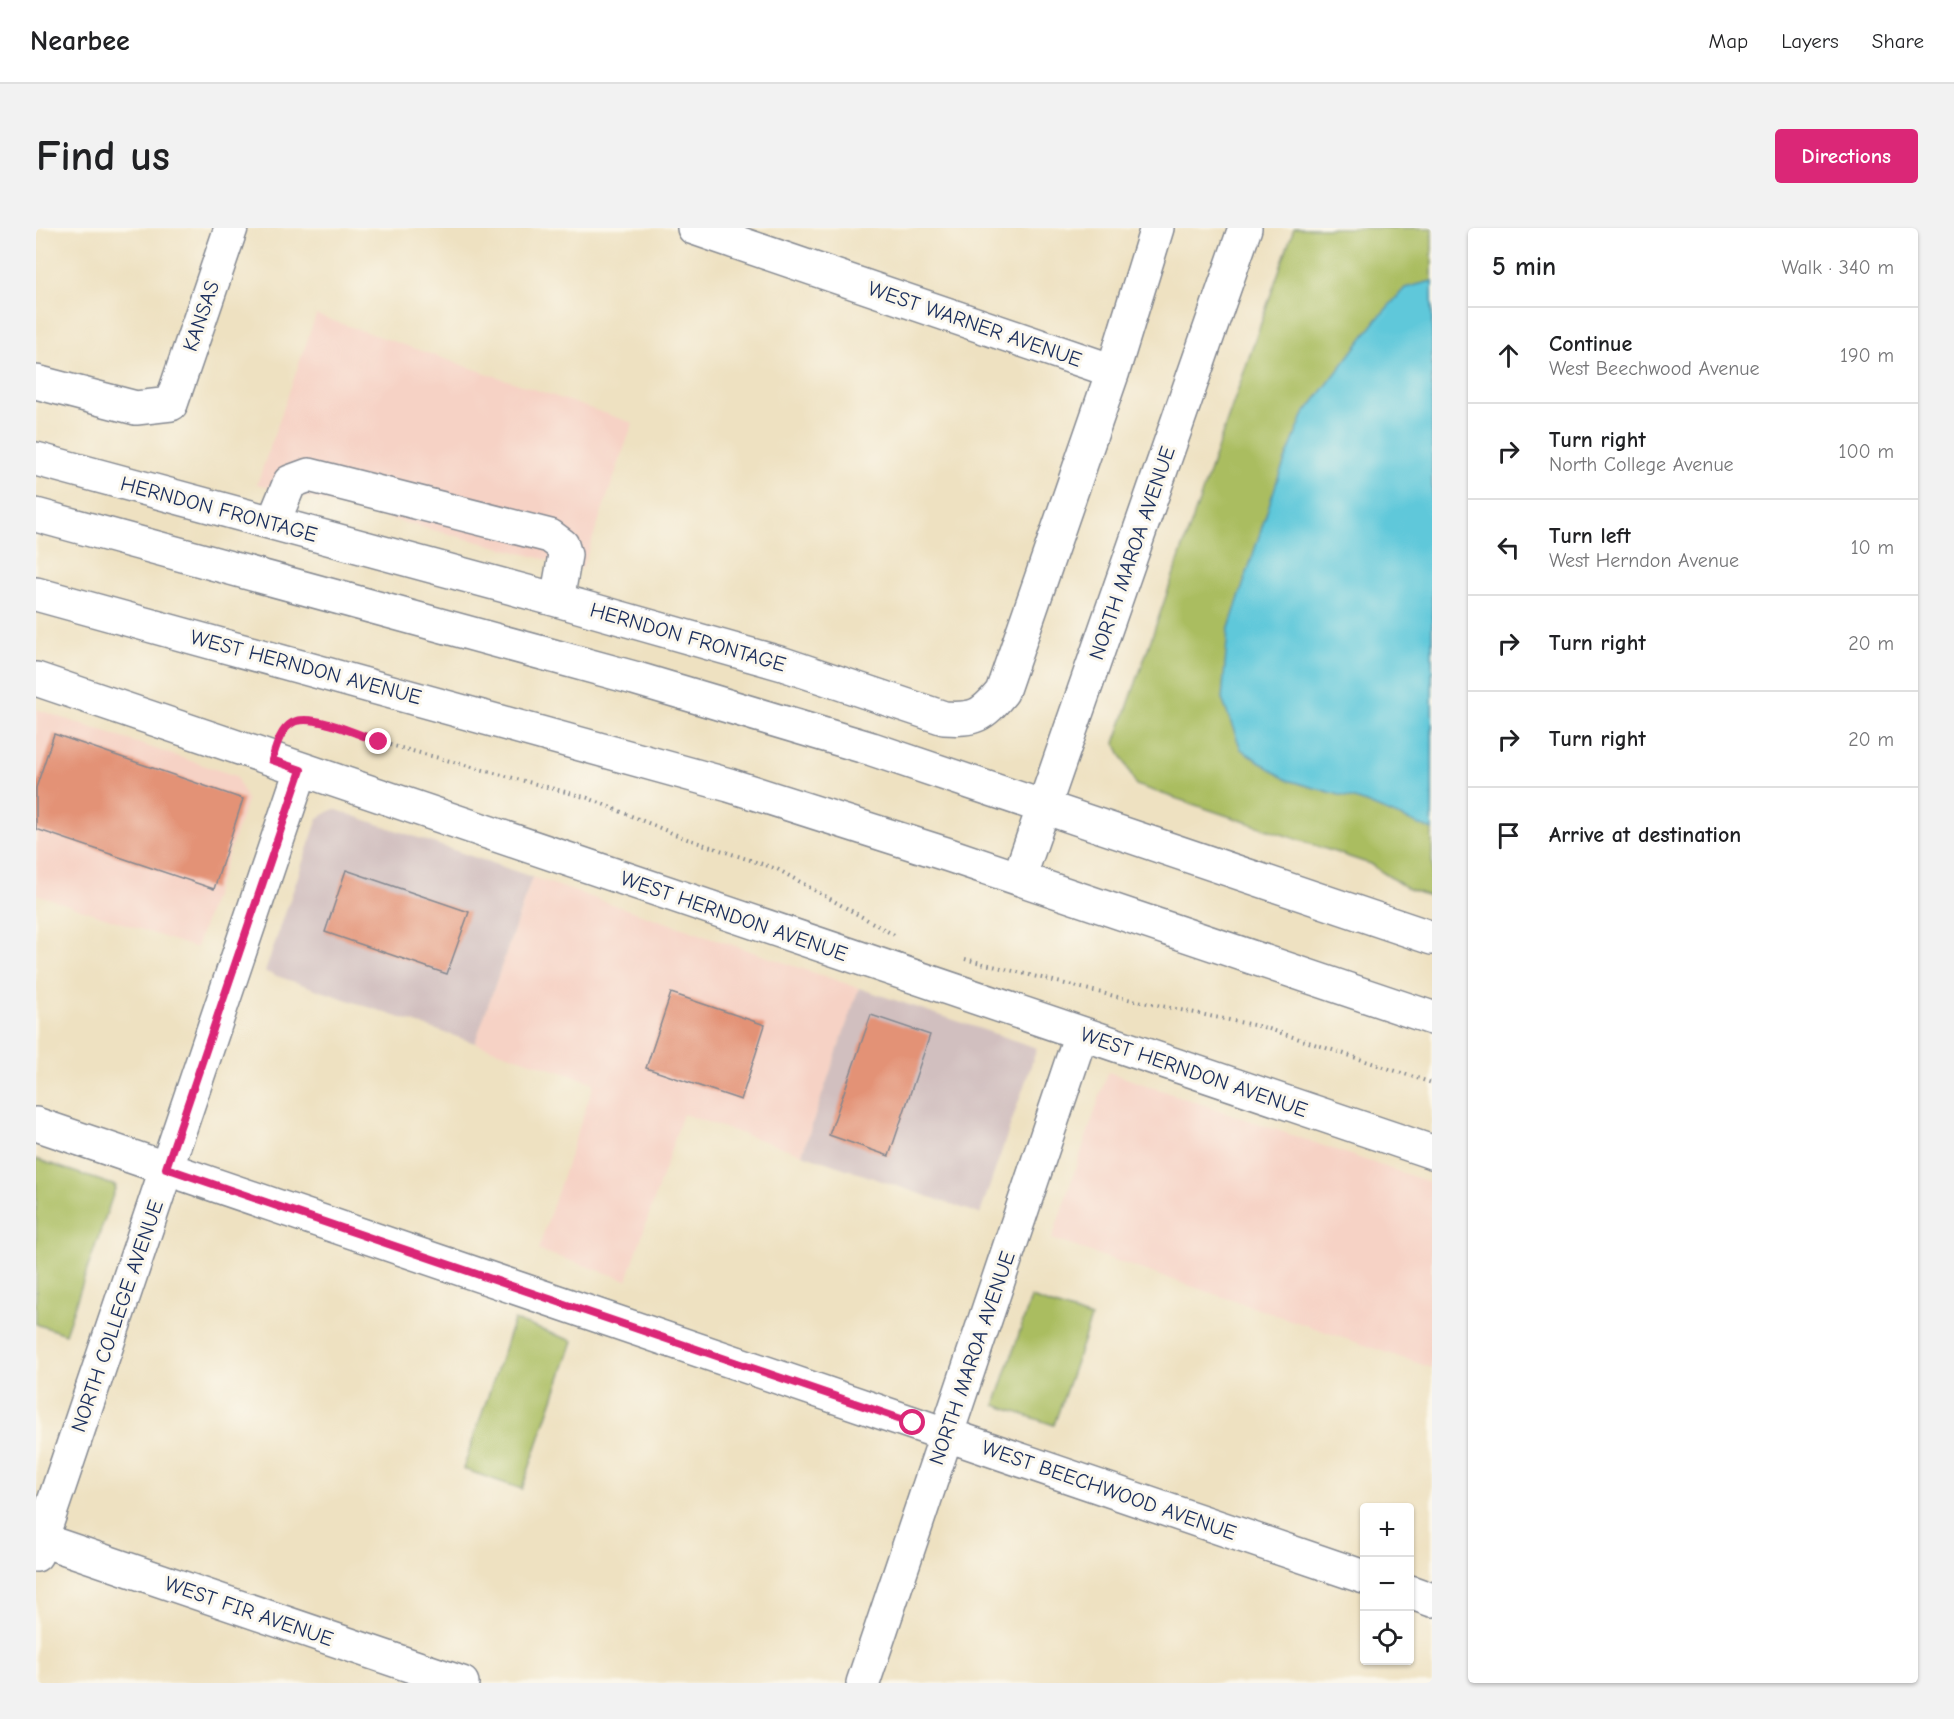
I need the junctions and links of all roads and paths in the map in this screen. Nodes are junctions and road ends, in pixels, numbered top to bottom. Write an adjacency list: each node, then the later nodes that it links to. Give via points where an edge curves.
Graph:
1 (231, 228): 6 (street, KANSAS, via 171,404 136,408)
2 (694, 228): 5 (street, WEST WARNER AVENUE)
3 (1157, 228): 5 (street)
4 (1245, 228): 14 (street, NORTH MAROA AVENUE)
5 (1113, 371): 11 (street, HERNDON FRONTAGE, via 1002,692 980,715 944,718 783,664)
6 (36, 382)
7 (36, 459): 9 (street, HERNDON FRONTAGE)
8 (36, 515): 14 (street, via 634,678)
9 (273, 523): 11 (street, HERNDON FRONTAGE); 11 (street, via 290,482 309,475 550,536 562,545 565,555)
10 (36, 594): 15 (street, WEST HERNDON AVENUE, via 729,785)
11 (557, 600)
12 (36, 679): 13 (street, WEST HERNDON AVENUE)
13 (287, 765): 17 (path, via 280,736 292,723 310,719 379,742 588,798 684,838 777,869); 20 (street, WEST HERNDON AVENUE); 24 (street, NORTH COLLEGE AVENUE)
14 (1045, 806): 15 (street, NORTH MAROA AVENUE); 16 (street)
15 (1019, 878): 19 (street, WEST HERNDON AVENUE)
16 (1432, 938)
17 (903, 940)
18 (954, 957): 21 (path, via 1263,1027)
19 (1432, 1018)
20 (1081, 1034): 23 (street, WEST HERNDON AVENUE); 25 (street, NORTH MAROA AVENUE)
21 (1432, 1083)
22 (36, 1124): 24 (street, WEST BEECHWOOD AVENUE)
23 (1432, 1152)
24 (166, 1168): 25 (street, WEST BEECHWOOD AVENUE); 26 (street, NORTH COLLEGE AVENUE)
25 (946, 1434): 27 (street, WEST BEECHWOOD AVENUE); 31 (street, NORTH MAROA AVENUE)
26 (38, 1544): 30 (street, WEST FIR AVENUE)
27 (1360, 1575)
28 (1414, 1593): 29 (street)
29 (1432, 1600)
30 (462, 1683)
31 (863, 1683)

